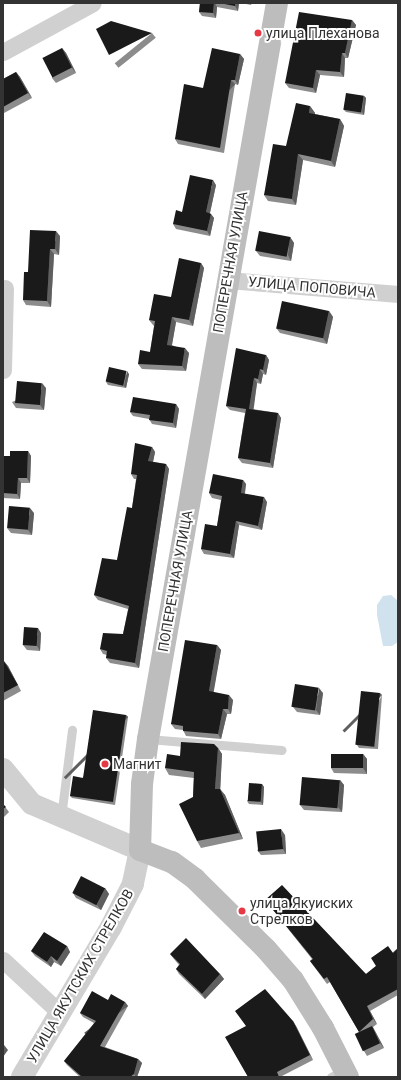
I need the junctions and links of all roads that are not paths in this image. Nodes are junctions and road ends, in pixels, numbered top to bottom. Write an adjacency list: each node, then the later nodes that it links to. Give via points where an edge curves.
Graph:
1 (93, 3): 3 (street)
2 (277, 3): 4 (main road, ПОПЕРЕЧНАЯ УЛИЦА)
3 (3, 52)
4 (227, 280): 6 (street, УЛИЦА ПОПОВИЧА); 9 (main road, ПОПЕРЕЧНАЯ УЛИЦА)
5 (5, 288): 7 (street)
6 (398, 294)
7 (3, 370)
8 (72, 730): 12 (lane)
9 (148, 739): 10 (lane); 13 (main road, ПОПЕРЕЧНАЯ УЛИЦА)
10 (282, 750)
11 (3, 769): 12 (street, via 32,804)
12 (61, 817): 13 (street)
13 (140, 850): 15 (street, УЛИЦА ЯКУТСКИХ СТРЕЛКОВ, via 133,884); 16 (main road, via 172,862 195,879 266,949 293,980)
14 (3, 960): 15 (street)
15 (60, 1013): 17 (street, УЛИЦА ЯКУТСКИХ СТРЕЛКОВ)
16 (341, 1075)
17 (22, 1077)

